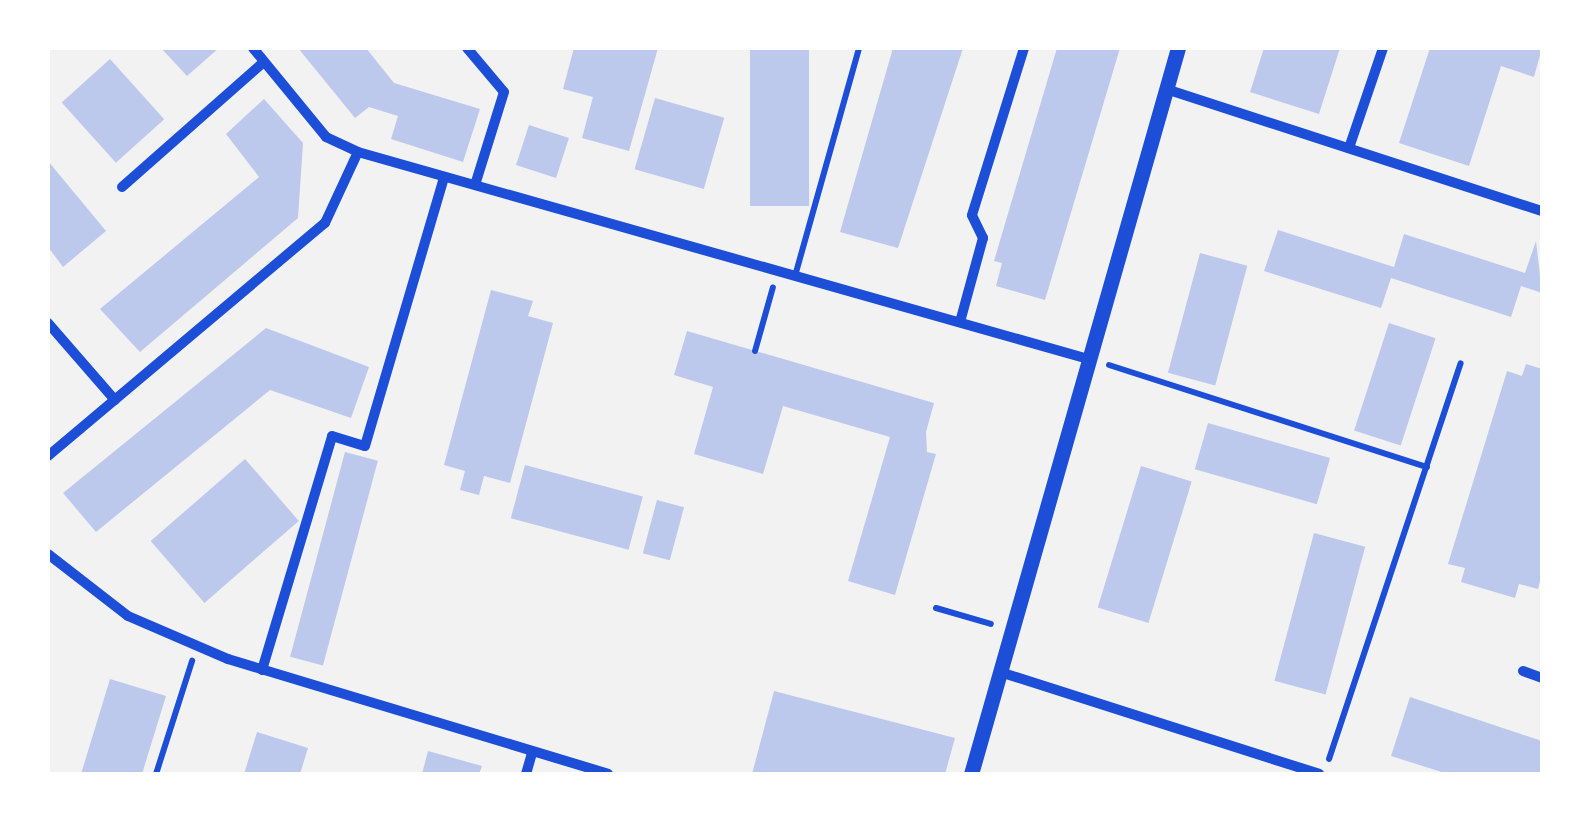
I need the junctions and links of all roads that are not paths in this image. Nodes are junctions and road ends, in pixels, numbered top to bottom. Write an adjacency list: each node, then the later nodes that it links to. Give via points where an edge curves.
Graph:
1 (253, 48): 7 (street)
2 (467, 48): 12 (street, via 504,92)
3 (859, 48): 15 (lane)
4 (1024, 48): 16 (street, via 972,215 982,238)
5 (1178, 48): 8 (street)
6 (1383, 48): 9 (street)
7 (264, 62): 10 (street, via 326,138); 13 (street)
8 (1166, 88): 9 (street); 18 (street)
9 (1349, 148): 14 (street)
10 (358, 152): 11 (street); 19 (street, via 325,223)
11 (444, 177): 12 (street); 22 (street, via 365,446 332,436)
12 (476, 185): 15 (street)
13 (122, 187)
14 (1542, 212)
15 (795, 276): 16 (street)
16 (960, 322): 18 (street)
17 (48, 323): 19 (street)
18 (1088, 358): 24 (street)
19 (115, 400): 20 (street)
20 (48, 456)
21 (48, 554): 22 (street, via 128,616)
22 (262, 670): 26 (street)
23 (1523, 671): 25 (street)
24 (1000, 672): 29 (street); 30 (street)
25 (1542, 678)
26 (532, 753): 27 (street); 28 (street)
27 (526, 774)
28 (608, 774)
29 (971, 774)
30 (1321, 774)

